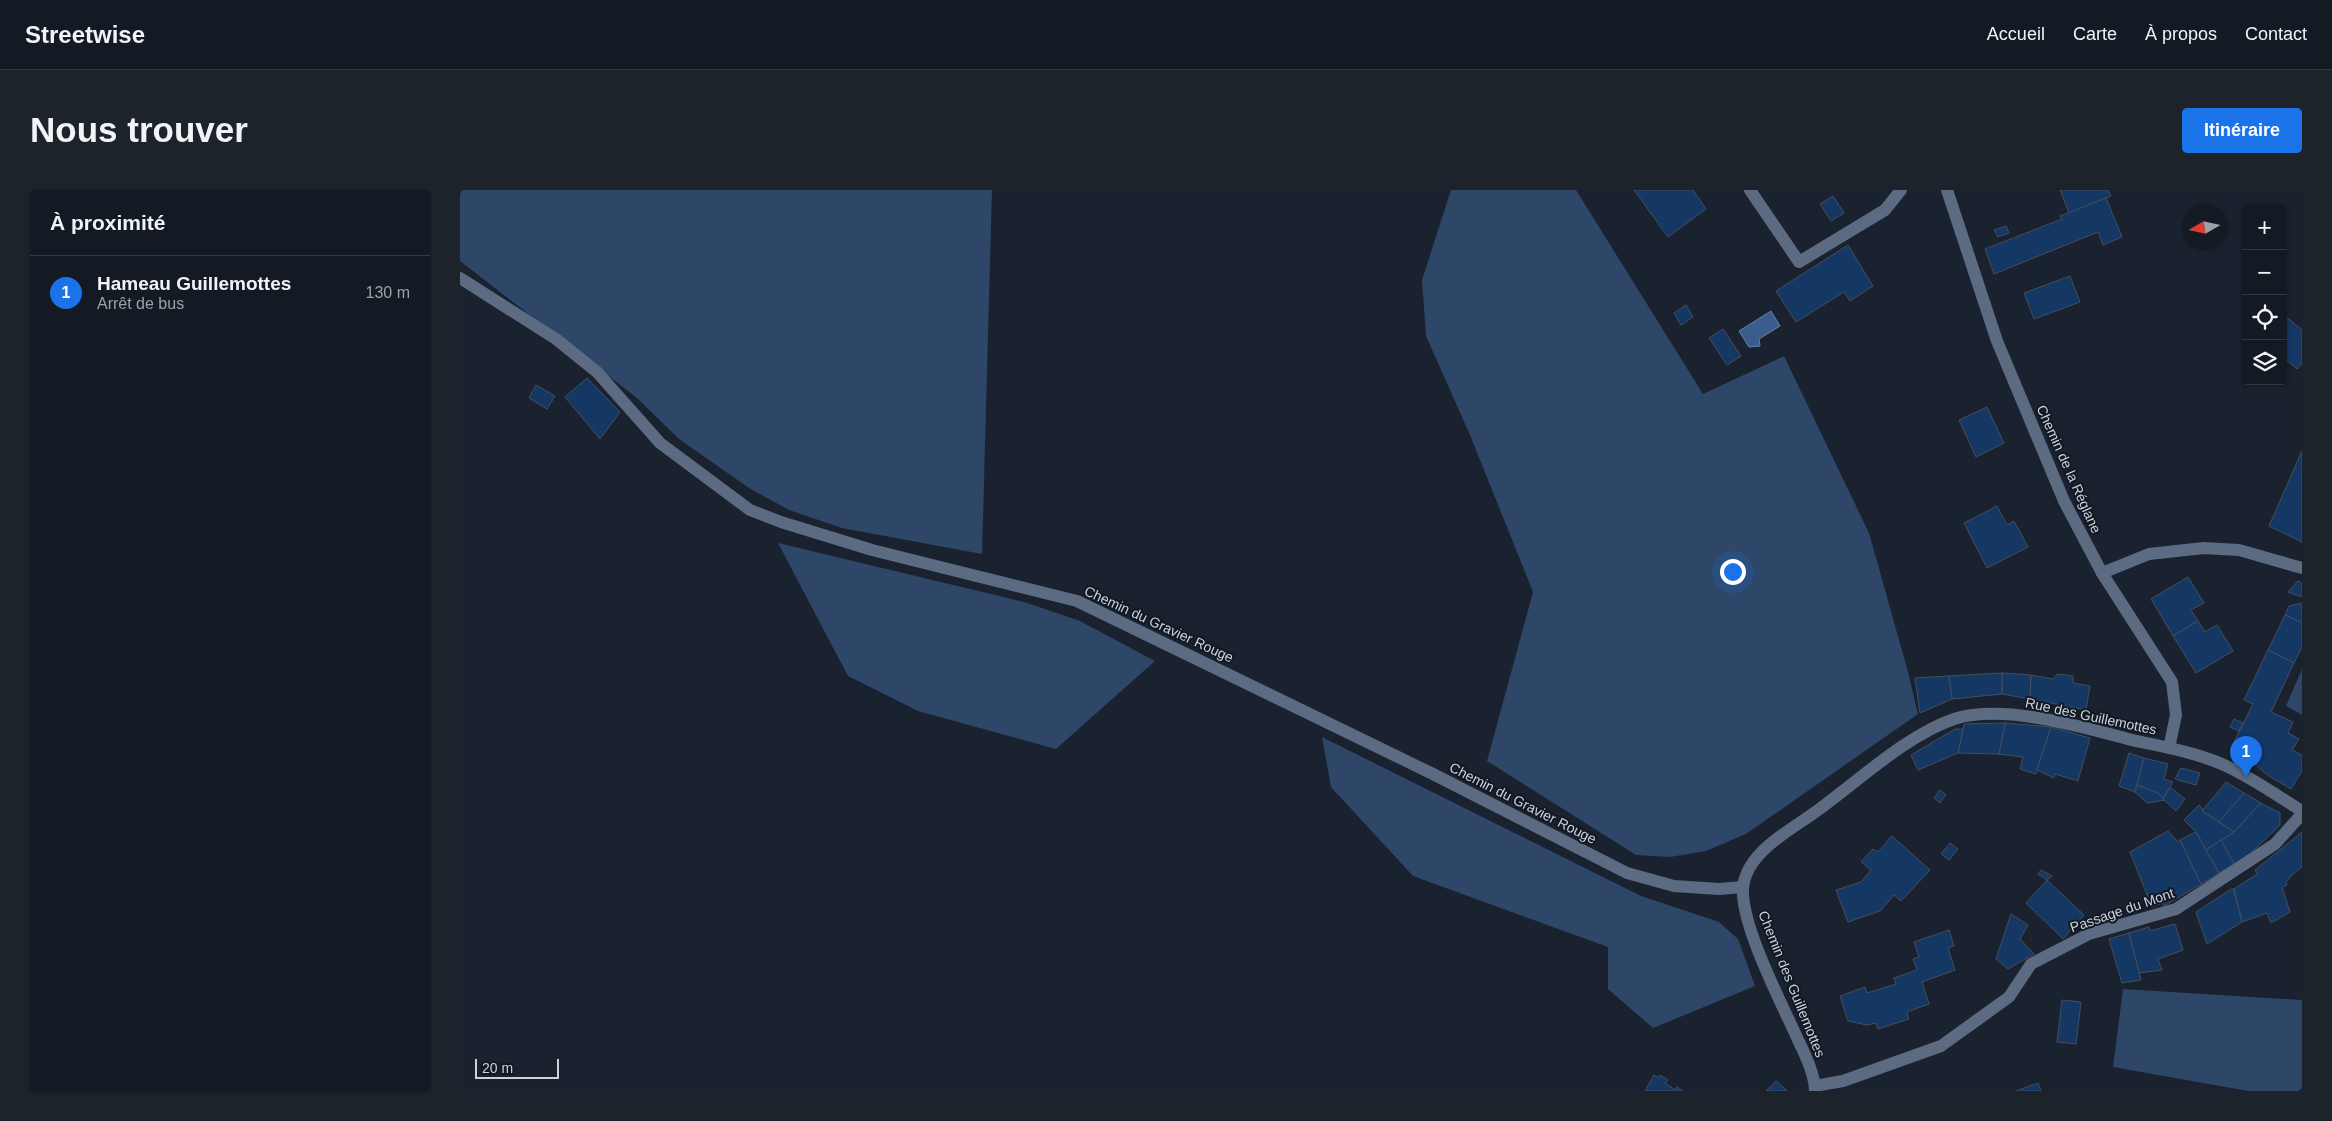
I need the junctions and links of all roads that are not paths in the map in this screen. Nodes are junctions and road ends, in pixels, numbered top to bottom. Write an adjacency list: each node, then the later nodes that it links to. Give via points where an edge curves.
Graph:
1 (1750, 190): 2 (street, via 1799,262 1885,210)
2 (1901, 190)
3 (1947, 190): 6 (street, Chemin de la Réglane, via 1997,341 2064,501)
4 (460, 278): 9 (street, Chemin du Gravier Rouge, via 556,339 584,361 660,443 750,510 872,550 1077,601 1433,774 1626,873 1674,886)
5 (2302, 568): 6 (street, via 2239,550 2204,548 2149,554)
6 (2102, 573): 7 (street, Chemin de la Réglane, via 2172,682 2176,714)
7 (2169, 748): 8 (street, Rue des Guillemottes, via 2223,764); 9 (street, Rue des Guillemottes, via 2052,721 1996,714 1956,719 1924,731 1776,838 1753,861)
8 (2302, 812): 10 (street, Passage du Mont, via 2274,844 2176,910 2089,934 2031,964 2009,997 1941,1046)
9 (1743, 887): 10 (street, Chemin des Guillemottes, via 1755,941 1807,1060)
10 (1815, 1089)

